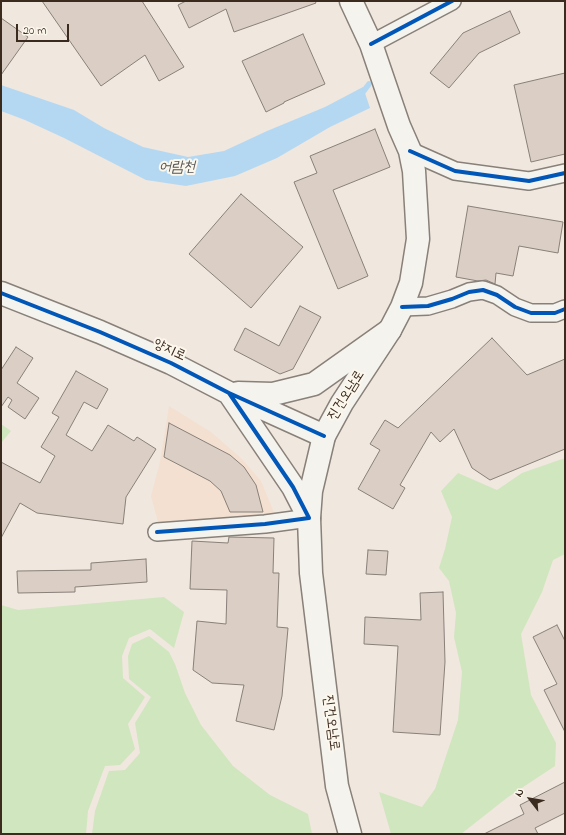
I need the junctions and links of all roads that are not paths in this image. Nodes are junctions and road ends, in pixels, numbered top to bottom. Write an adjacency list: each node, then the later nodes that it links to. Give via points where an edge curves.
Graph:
1 (352, 1): 3 (main road, 진건오남로)
2 (452, 1): 3 (street)
3 (371, 44): 4 (main road, 진건오남로)
4 (410, 151): 5 (street, via 456,171 529,181); 7 (main road, 진건오남로, via 414,171 418,239 412,282)
5 (565, 173)
6 (1, 293): 10 (main road, 양지로, via 100,332)
7 (402, 307): 8 (street, via 428,306 483,290 531,313 555,313); 9 (main road, 진건오남로)
8 (565, 309)
9 (390, 330): 10 (main road, via 314,384 273,394); 11 (main road, 진건오남로, via 342,403)
10 (230, 393): 11 (main road, 양지로); 12 (main road, via 294,487)
11 (324, 436): 12 (main road, 진건오남로, via 311,491)
12 (309, 518): 13 (street); 14 (main road, 진건오남로, via 311,573 319,642 338,786)
13 (157, 532)
14 (350, 834)

